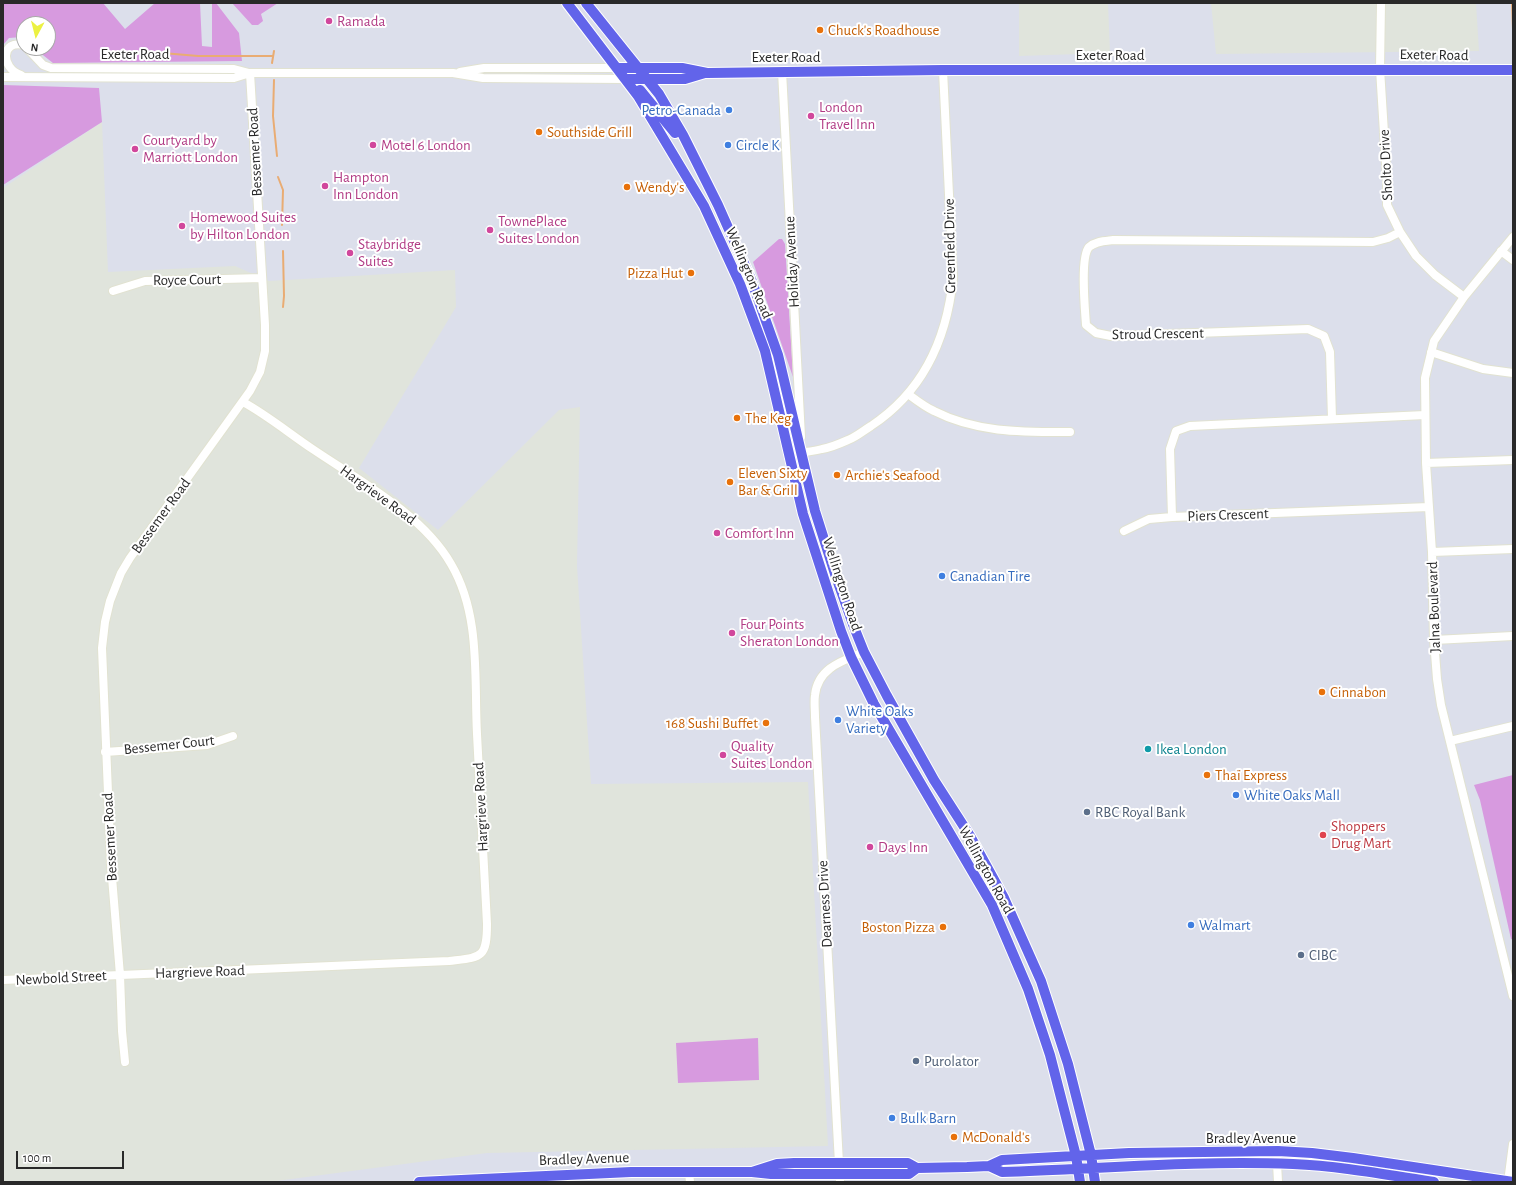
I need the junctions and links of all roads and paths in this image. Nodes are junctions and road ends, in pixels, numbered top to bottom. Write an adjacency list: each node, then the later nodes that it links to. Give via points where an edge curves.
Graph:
1 (567, 3): 6 (main road, Wellington Road)
2 (586, 3): 7 (main road, Wellington Road)
3 (1381, 3): 8 (street, Sholto Drive)
4 (16, 43): 16 (street, Exeter Road, via 6,52 8,67 14,73)
5 (35, 56): 12 (street, Exeter Road, via 43,65 51,68 234,69)
6 (617, 68): 7 (main road, Exeter Road); 13 (street, Exeter Road, via 484,68); 17 (main road, Wellington Road)
7 (639, 68): 14 (main road, Exeter Road, via 682,68); 18 (main road, Wellington Road)
8 (1380, 69): 9 (main road, Exeter Road); 10 (main road, Exeter Road); 20 (street, Sholto Drive, via 1387,205)
9 (943, 70): 11 (main road, Exeter Road); 29 (street, Greenfield Drive, via 952,270 950,303 931,361)
10 (1513, 70)
11 (782, 71): 14 (main road, Exeter Road); 34 (street, Holiday Avenue)
12 (250, 73): 13 (street, Exeter Road); 16 (street, Exeter Road, via 234,78); 24 (street, Bessemer Road)
13 (454, 73): 17 (street, Exeter Road, via 483,78)
14 (707, 73): 18 (main road, Exeter Road, via 685,79)
15 (3, 77): 16 (street, Exeter Road)
16 (27, 77)
17 (628, 79): 18 (main road, Exeter Road); 19 (main road, via 658,111); 35 (main road, Wellington Road, via 704,206 740,284 764,352)
18 (648, 79): 19 (main road, Wellington Road)
19 (694, 158): 34 (main road, Wellington Road, via 751,279 778,355)
20 (1400, 232): 26 (street, Sholto Drive, via 1416,256 1435,275); 32 (street, Stroud Crescent, via 1373,242 1113,240 1095,243 1085,256 1086,325 1096,333 1111,336 1308,329 1324,336 1330,352)
21 (1513, 237): 22 (street, Jalna Boulevard)
22 (1501, 251): 23 (street); 26 (street, Jalna Boulevard)
23 (1513, 260)
24 (262, 278): 25 (street, Royce Court, via 145,281); 30 (street, Bessemer Road, via 264,351 260,372)
25 (113, 291)
26 (1464, 297): 27 (street, Jalna Boulevard, via 1434,341)
27 (1431, 352): 28 (street, via 1483,369); 31 (street, Jalna Boulevard, via 1424,378)
28 (1513, 373)
29 (908, 394): 33 (street, via 934,411 959,422 984,428 1011,432); 34 (street, Greenfield Drive, via 884,417 849,440 823,449)
30 (243, 402): 50 (street, Bessemer Road, via 130,558 115,589 105,622 102,648); 53 (street, Hargrieve Road, via 412,517 439,546 459,579 469,612 474,642 487,941 484,951 475,958 449,962)
31 (1424, 415): 32 (street, Piers Crescent); 37 (street, Jalna Boulevard)
32 (1332, 420): 39 (street, Piers Crescent, via 1190,426 1176,431 1170,448)
33 (1070, 432)
34 (801, 452): 35 (street, Greenfield Drive); 45 (main road, Wellington Road, via 832,567)
35 (789, 455): 46 (main road, Wellington Road, via 818,564)
36 (1513, 460): 37 (street)
37 (1426, 463): 38 (street, Jalna Boulevard)
38 (1429, 507): 39 (street, Piers Crescent); 42 (street, Jalna Boulevard)
39 (1172, 517): 40 (street, via 1149,519)
40 (1124, 531)
41 (1513, 549): 42 (street)
42 (1432, 552): 44 (street, Jalna Boulevard)
43 (1513, 636): 44 (street)
44 (1434, 640): 49 (street, Jalna Boulevard, via 1437,680)
45 (864, 652): 46 (street, Dearness Drive); 51 (main road, Wellington Road, via 929,772 970,836)
46 (851, 657): 52 (main road, Wellington Road, via 874,704); 61 (street, Dearness Drive, via 821,675 815,694)
47 (1513, 726): 49 (street)
48 (233, 736): 50 (street, Bessemer Court, via 207,745)
49 (1450, 741): 55 (street, Jalna Boulevard)
50 (105, 752): 53 (street, Bessemer Road)
51 (1007, 904): 52 (main road); 59 (main road, Wellington Road, via 1042,982 1068,1064)
52 (994, 911): 60 (main road, Wellington Road, via 1031,996 1050,1055)
53 (120, 975): 54 (street, Newbold Street); 56 (street, Bessemer Road)
54 (3, 980)
55 (1513, 996)
56 (125, 1062)
57 (1513, 1144): 75 (street)
58 (1278, 1151): 59 (main road, Bradley Avenue); 62 (street); 75 (main road, Bradley Avenue, via 1346,1157)
59 (1091, 1155): 60 (main road, Bradley Avenue); 65 (main road, Wellington Road)
60 (1076, 1156): 63 (main road, Bradley Avenue, via 1002,1160); 66 (main road, Wellington Road)
61 (839, 1163): 64 (main road, Bradley Avenue, via 908,1163); 67 (main road, Bradley Avenue, via 777,1164); 69 (street, Dearness Drive)
62 (1277, 1163): 65 (main road, Bradley Avenue); 73 (street); 74 (main road, Bradley Avenue, via 1328,1167)
63 (989, 1166): 64 (main road, Bradley Avenue); 66 (main road, Bradley Avenue, via 1002,1172)
64 (917, 1168): 69 (main road, Bradley Avenue, via 909,1174)
65 (1093, 1168): 66 (main road, Bradley Avenue); 72 (main road, Wellington Road)
66 (1078, 1169): 71 (main road, Wellington Road)
67 (752, 1172): 68 (main road, Bradley Avenue); 69 (main road, Bradley Avenue)
68 (689, 1177): 70 (main road, Bradley Avenue, via 631,1172)
69 (840, 1178)
70 (418, 1182)
71 (1080, 1182)
72 (1095, 1182)
73 (1278, 1182)
74 (1434, 1182)
75 (1510, 1182)

